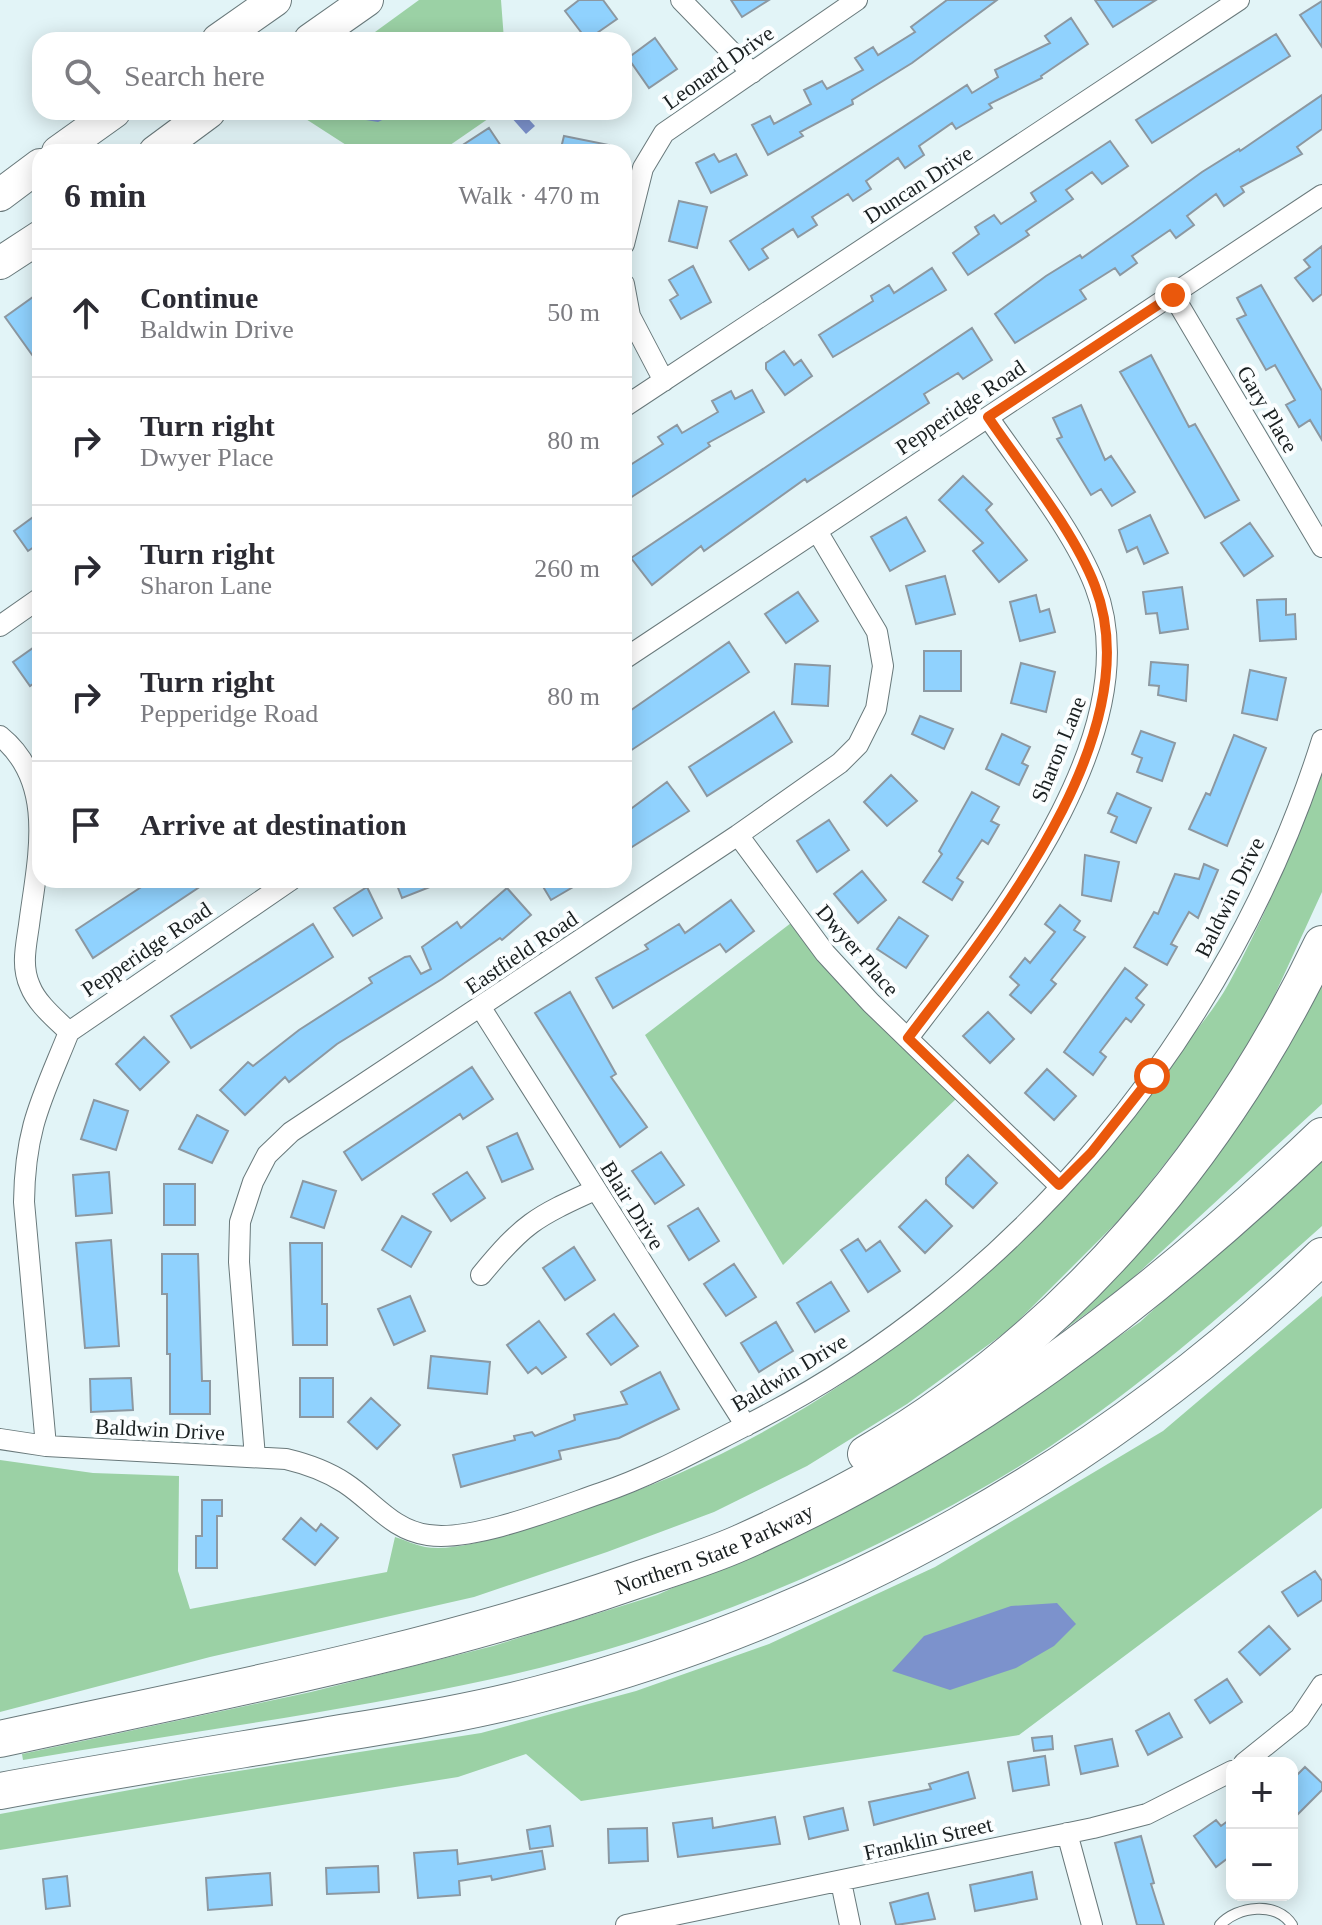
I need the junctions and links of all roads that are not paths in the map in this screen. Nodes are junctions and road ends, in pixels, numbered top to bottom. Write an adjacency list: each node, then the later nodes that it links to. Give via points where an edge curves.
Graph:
1 (275, 0): 6 (main road)
2 (367, 0): 7 (main road)
3 (681, 0): 8 (street)
4 (857, 0): 8 (street, Leonard Drive)
5 (1239, 0): 21 (street, Duncan Drive)
6 (229, 32)
7 (321, 32)
8 (752, 73): 16 (street, Leonard Drive, via 664,133 643,168)
9 (103, 120): 11 (main road)
10 (198, 120): 12 (main road)
11 (69, 144)
12 (166, 144)
13 (32, 171): 14 (main road)
14 (0, 195)
15 (1322, 195): 19 (street, Pepperidge Road)
16 (632, 212)
17 (32, 242): 18 (main road)
18 (0, 263)
19 (1173, 295): 23 (street, Pepperidge Road); 25 (street, Gary Place)
20 (632, 320): 21 (street)
21 (664, 381): 22 (street, Duncan Drive)
22 (632, 402)
23 (988, 417): 24 (street, Pepperidge Road); 38 (street, Sharon Lane, via 1096,587 1107,637 1107,687 1089,746 1036,856 989,932)
24 (817, 531): 28 (street, Pepperidge Road); 32 (street, Eastfield Road, via 877,632 883,666 876,709 858,745 840,763)
25 (1322, 547)
26 (32, 604): 27 (street)
27 (0, 626)
28 (632, 654)
29 (0, 736): 31 (street, via 19,751)
30 (1322, 740): 40 (street, Baldwin Drive, via 1293,821 1203,1000 1152,1076)
31 (32, 781)
32 (738, 835): 36 (street, Eastfield Road); 38 (street, Dwyer Place, via 825,953)
33 (34, 888): 37 (street, via 24,964 30,988)
34 (279, 888): 37 (street, Pepperidge Road)
35 (1322, 944): 50 (highway, via 1213,1133 1131,1236 1060,1308 980,1376 872,1450)
36 (481, 1008): 41 (street, Blair Drive); 48 (street, Eastfield Road, via 291,1132 267,1155 253,1182 240,1222 239,1262)
37 (69, 1032): 47 (street, via 36,1109 24,1166)
38 (908, 1038): 40 (street, Dwyer Place)
39 (1322, 1136): 50 (highway, Northern State Parkway, via 1132,1306 993,1405 885,1470 737,1545)
40 (1059, 1185): 45 (street, Baldwin Drive, via 994,1253 918,1318 827,1382)
41 (595, 1190): 43 (street, via 520,1228); 45 (street, Blair Drive)
42 (1322, 1256): 49 (highway, via 1213,1353 1107,1432)
43 (481, 1275)
44 (1322, 1277): 49 (highway, via 1221,1366 1085,1465 941,1550)
45 (746, 1426): 48 (street, Baldwin Drive, via 626,1484 455,1536 429,1536 397,1526 346,1484 313,1466)
46 (0, 1439): 47 (street, Baldwin Drive)
47 (46, 1446): 48 (street, Baldwin Drive)
48 (255, 1457)
49 (850, 1584): 55 (highway, via 727,1636 536,1695)
50 (611, 1589): 52 (highway, Northern State Parkway, via 422,1645)
51 (1322, 1685): 53 (street, via 1300,1718)
52 (0, 1739)
53 (1251, 1757)
54 (1226, 1774): 56 (street, Franklin Street, via 1147,1814)
55 (0, 1791)
56 (1067, 1833): 57 (street, Franklin Street); 60 (street)
57 (841, 1882): 58 (street, Franklin Street); 59 (street)
58 (633, 1924)
59 (850, 1925)
60 (1092, 1925)
61 (1220, 1925): 62 (lane, via 1228,1915 1250,1908 1272,1910)
62 (1292, 1925)

